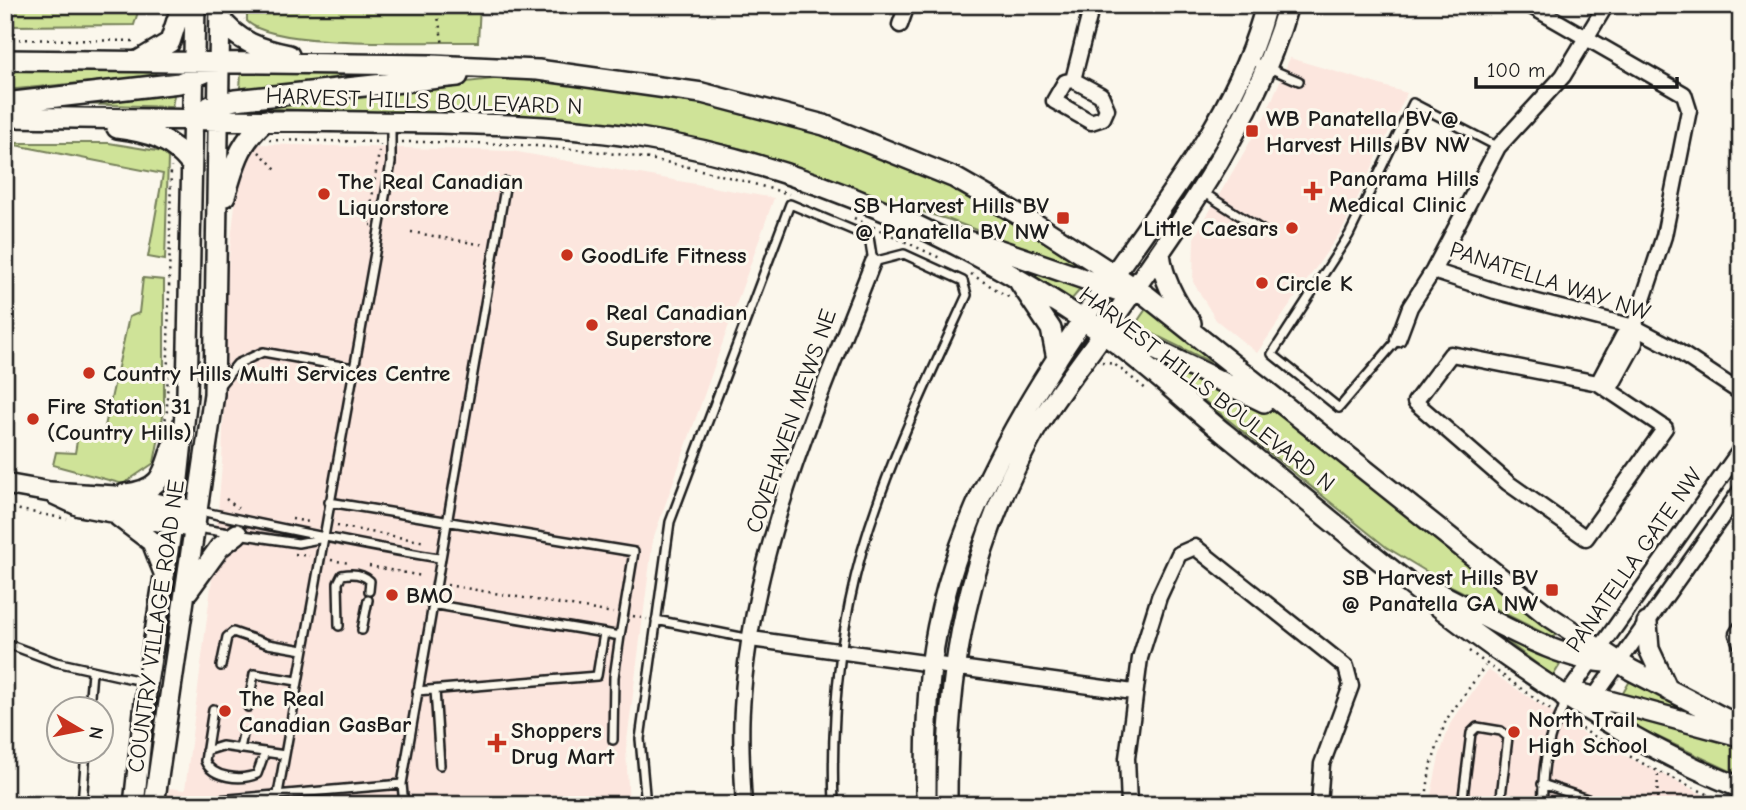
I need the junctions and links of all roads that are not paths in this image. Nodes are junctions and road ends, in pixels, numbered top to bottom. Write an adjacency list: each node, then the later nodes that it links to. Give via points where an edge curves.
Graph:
1 (182, 5): 14 (main road, via 170,42)
2 (195, 5): 19 (main road, COUNTRY VILLAGE ROAD NE)
3 (907, 5): 10 (street)
4 (1092, 5): 20 (street)
5 (1266, 5): 12 (main road)
6 (1288, 5): 17 (main road)
7 (1529, 5): 11 (street)
8 (1606, 5): 11 (street, PANATELLA WAY NW)
9 (220, 11): 15 (main road, COUNTRY VILLAGE ROAD NE); 16 (main road, via 230,31 249,44)
10 (900, 24)
11 (1584, 40): 29 (street, PANATELLA WAY NW, via 1563,76); 43 (street, via 1684,94 1689,110 1664,236)
12 (1247, 59): 17 (lane); 40 (main road, via 1186,174)
13 (5, 60): 14 (main road, HARVEST HILLS BOULEVARD N)
14 (137, 62): 19 (main road, HARVEST HILLS BOULEVARD N)
15 (220, 62): 16 (main road, HARVEST HILLS BOULEVARD N); 19 (main road, HARVEST HILLS BOULEVARD N); 23 (main road, COUNTRY VILLAGE ROAD NE)
16 (327, 64): 18 (main road, HARVEST HILLS BOULEVARD N)
17 (1267, 67): 21 (lane); 32 (main road)
18 (515, 69): 23 (main road); 40 (main road, HARVEST HILLS BOULEVARD N, via 702,93 824,125 955,178)
19 (194, 70): 22 (main road, via 178,83); 26 (main road, COUNTRY VILLAGE ROAD NE)
20 (1073, 80)
21 (1298, 81)
22 (5, 103)
23 (220, 111): 26 (main road, HARVEST HILLS BOULEVARD N); 27 (main road, HARVEST HILLS BOULEVARD N); 33 (main road, COUNTRY VILLAGE ROAD NE)
24 (5, 117): 25 (main road, HARVEST HILLS BOULEVARD N)
25 (39, 117): 26 (main road, HARVEST HILLS BOULEVARD N); 30 (main road, via 155,135 175,146)
26 (193, 118): 30 (main road, COUNTRY VILLAGE ROAD NE)
27 (267, 120): 28 (main road, HARVEST HILLS BOULEVARD N); 33 (main road, via 244,141 237,155)
28 (391, 132): 35 (main road, HARVEST HILLS BOULEVARD N, via 542,127 639,138 693,148 814,183); 48 (lane, via 390,163)
29 (1498, 147): 38 (street, PANATELLA WAY NW); 45 (lane, via 1413,103 1349,236 1272,354 1339,408)
30 (191, 164): 52 (main road, COUNTRY VILLAGE ROAD NE)
31 (506, 182): 61 (lane)
32 (1200, 191): 34 (lane); 36 (main road)
33 (216, 223): 51 (main road, COUNTRY VILLAGE ROAD NE)
34 (1262, 230)
35 (931, 232): 39 (main road, HARVEST HILLS BOULEVARD N); 40 (main road)
36 (1160, 253): 41 (main road); 46 (main road, via 1162,270 1178,306)
37 (873, 262): 71 (lane, via 869,237 790,204 670,522); 78 (street, COVEHAVEN MEWS NE, via 800,449 771,544); 82 (lane, via 904,254 962,281 967,295 904,432 862,552)
38 (1433, 271): 43 (street, PANATELLA WAY NW); 45 (street, via 1410,307)
39 (1016, 277): 42 (main road, HARVEST HILLS BOULEVARD N); 47 (main road, via 1051,329)
40 (1110, 281): 41 (main road, via 1122,292); 42 (main road)
41 (1134, 288): 44 (main road); 46 (main road, HARVEST HILLS BOULEVARD N)
42 (1083, 321): 44 (main road, HARVEST HILLS BOULEVARD N); 47 (main road)
43 (1634, 327): 49 (street, via 1623,336); 50 (street, PANATELLA WAY NW)
44 (1105, 330): 53 (main road); 66 (main road, HARVEST HILLS BOULEVARD N); 87 (main road, via 1035,430 1006,486 981,552)
45 (1398, 339)
46 (1211, 349): 53 (main road, HARVEST HILLS BOULEVARD N)
47 (1057, 359): 85 (main road, via 984,483 960,547)
48 (353, 368): 51 (lane, via 263,352 237,364); 57 (lane)
49 (1604, 387): 49 (street, via 1451,354 1415,402 1508,483 1586,538 1665,428)
50 (1741, 393)
51 (214, 394): 60 (main road, COUNTRY VILLAGE ROAD NE)
52 (187, 395): 58 (main road, via 165,471 157,483); 59 (main road, COUNTRY VILLAGE ROAD NE)
53 (1305, 425): 83 (main road, HARVEST HILLS BOULEVARD N)
54 (1741, 449): 83 (street, PANATELLA GATE NW)
55 (5, 484): 58 (main road, via 50,492 80,506)
56 (1741, 490): 72 (street, PANATELLA GATE NW)
57 (329, 502): 61 (lane); 63 (lane)
58 (114, 504): 59 (main road); 65 (main road, via 152,542)
59 (174, 515): 60 (main road); 65 (main road, COUNTRY VILLAGE ROAD NE)
60 (197, 519): 62 (lane); 63 (lane, via 300,531); 68 (main road, COUNTRY VILLAGE ROAD NE)
61 (446, 521): 64 (lane); 77 (lane, via 634,552)
62 (237, 534): 63 (lane, via 298,543); 68 (main road, via 220,547)
63 (322, 539): 64 (lane); 81 (lane)
64 (439, 558): 70 (lane)
65 (164, 573): 92 (main road, COUNTRY VILLAGE ROAD NE)
66 (1406, 578): 83 (main road, via 1565,655); 99 (main road, HARVEST HILLS BOULEVARD N)
67 (369, 591): 73 (lane, via 366,577 342,575 338,583)
68 (186, 594): 119 (main road, COUNTRY VILLAGE ROAD NE)
69 (368, 600): 75 (lane)
70 (431, 604): 76 (lane); 94 (lane)
71 (656, 620): 78 (lane); 122 (lane, via 640,739)
72 (1647, 623): 84 (street, PANATELLA GATE NW); 95 (main road, via 1649,649)
73 (340, 626)
74 (1741, 628): 80 (street, via 1737,634)
75 (362, 630)
76 (604, 633): 77 (lane); 89 (lane)
77 (620, 636): 90 (lane)
78 (751, 639): 82 (street); 123 (street, COVEHAVEN MEWS NE, via 742,709)
79 (5, 643): 88 (lane)
80 (1741, 644)
81 (303, 650): 86 (lane, via 233,632 227,638); 91 (lane)
82 (841, 653): 85 (street); 124 (lane, via 832,751)
83 (1595, 656): 84 (main road); 99 (street, PANATELLA GATE NW)
84 (1618, 662): 95 (main road); 98 (street, PANATELLA GATE NW)
85 (932, 665): 87 (street); 125 (main road)
86 (221, 666)
87 (953, 667): 96 (street); 126 (main road, via 946,737)
88 (92, 672): 92 (lane); 97 (lane)
89 (597, 676): 90 (lane); 93 (lane)
90 (614, 677): 105 (lane)
91 (297, 681): 100 (lane, via 254,674); 109 (lane)
92 (148, 683): 118 (main road, COUNTRY VILLAGE ROAD NE)
93 (435, 690): 94 (lane); 111 (lane)
94 (417, 691): 112 (lane)
95 (1668, 691): 102 (main road)
96 (1133, 692): 127 (street, via 1127,758); 128 (street, via 1159,597 1179,554 1195,547 1346,667 1351,686 1322,765)
97 (90, 694)
98 (1589, 704): 99 (main road, HARVEST HILLS BOULEVARD N); 104 (main road); 114 (main road, HARVEST HILLS BOULEVARD N, via 1686,766)
99 (1564, 706): 113 (lane, via 1550,737)
100 (248, 708)
101 (213, 709): 107 (lane)
102 (1741, 727)
103 (243, 734): 106 (lane)
104 (1741, 737)
105 (613, 740)
106 (240, 748): 107 (lane, via 222,746); 108 (lane)
107 (206, 751): 108 (lane, via 208,769 241,777 257,774)
108 (265, 752): 109 (lane)
109 (285, 755): 115 (lane)
110 (85, 764): 117 (lane)
111 (440, 765)
112 (402, 784): 115 (lane); 121 (lane)
113 (1542, 785): 116 (lane); 131 (lane)
114 (1741, 788)
115 (277, 801): 120 (lane)
116 (1603, 804)
117 (82, 805)
118 (135, 805)
119 (154, 805)
120 (160, 805)
121 (404, 805)
122 (646, 805)
123 (744, 805)
124 (834, 805)
125 (926, 805)
126 (947, 805)
127 (1129, 805)
128 (1319, 805)
129 (1462, 805): 130 (lane, via 1471,733 1477,727 1508,737)
130 (1500, 805)
131 (1544, 805)

